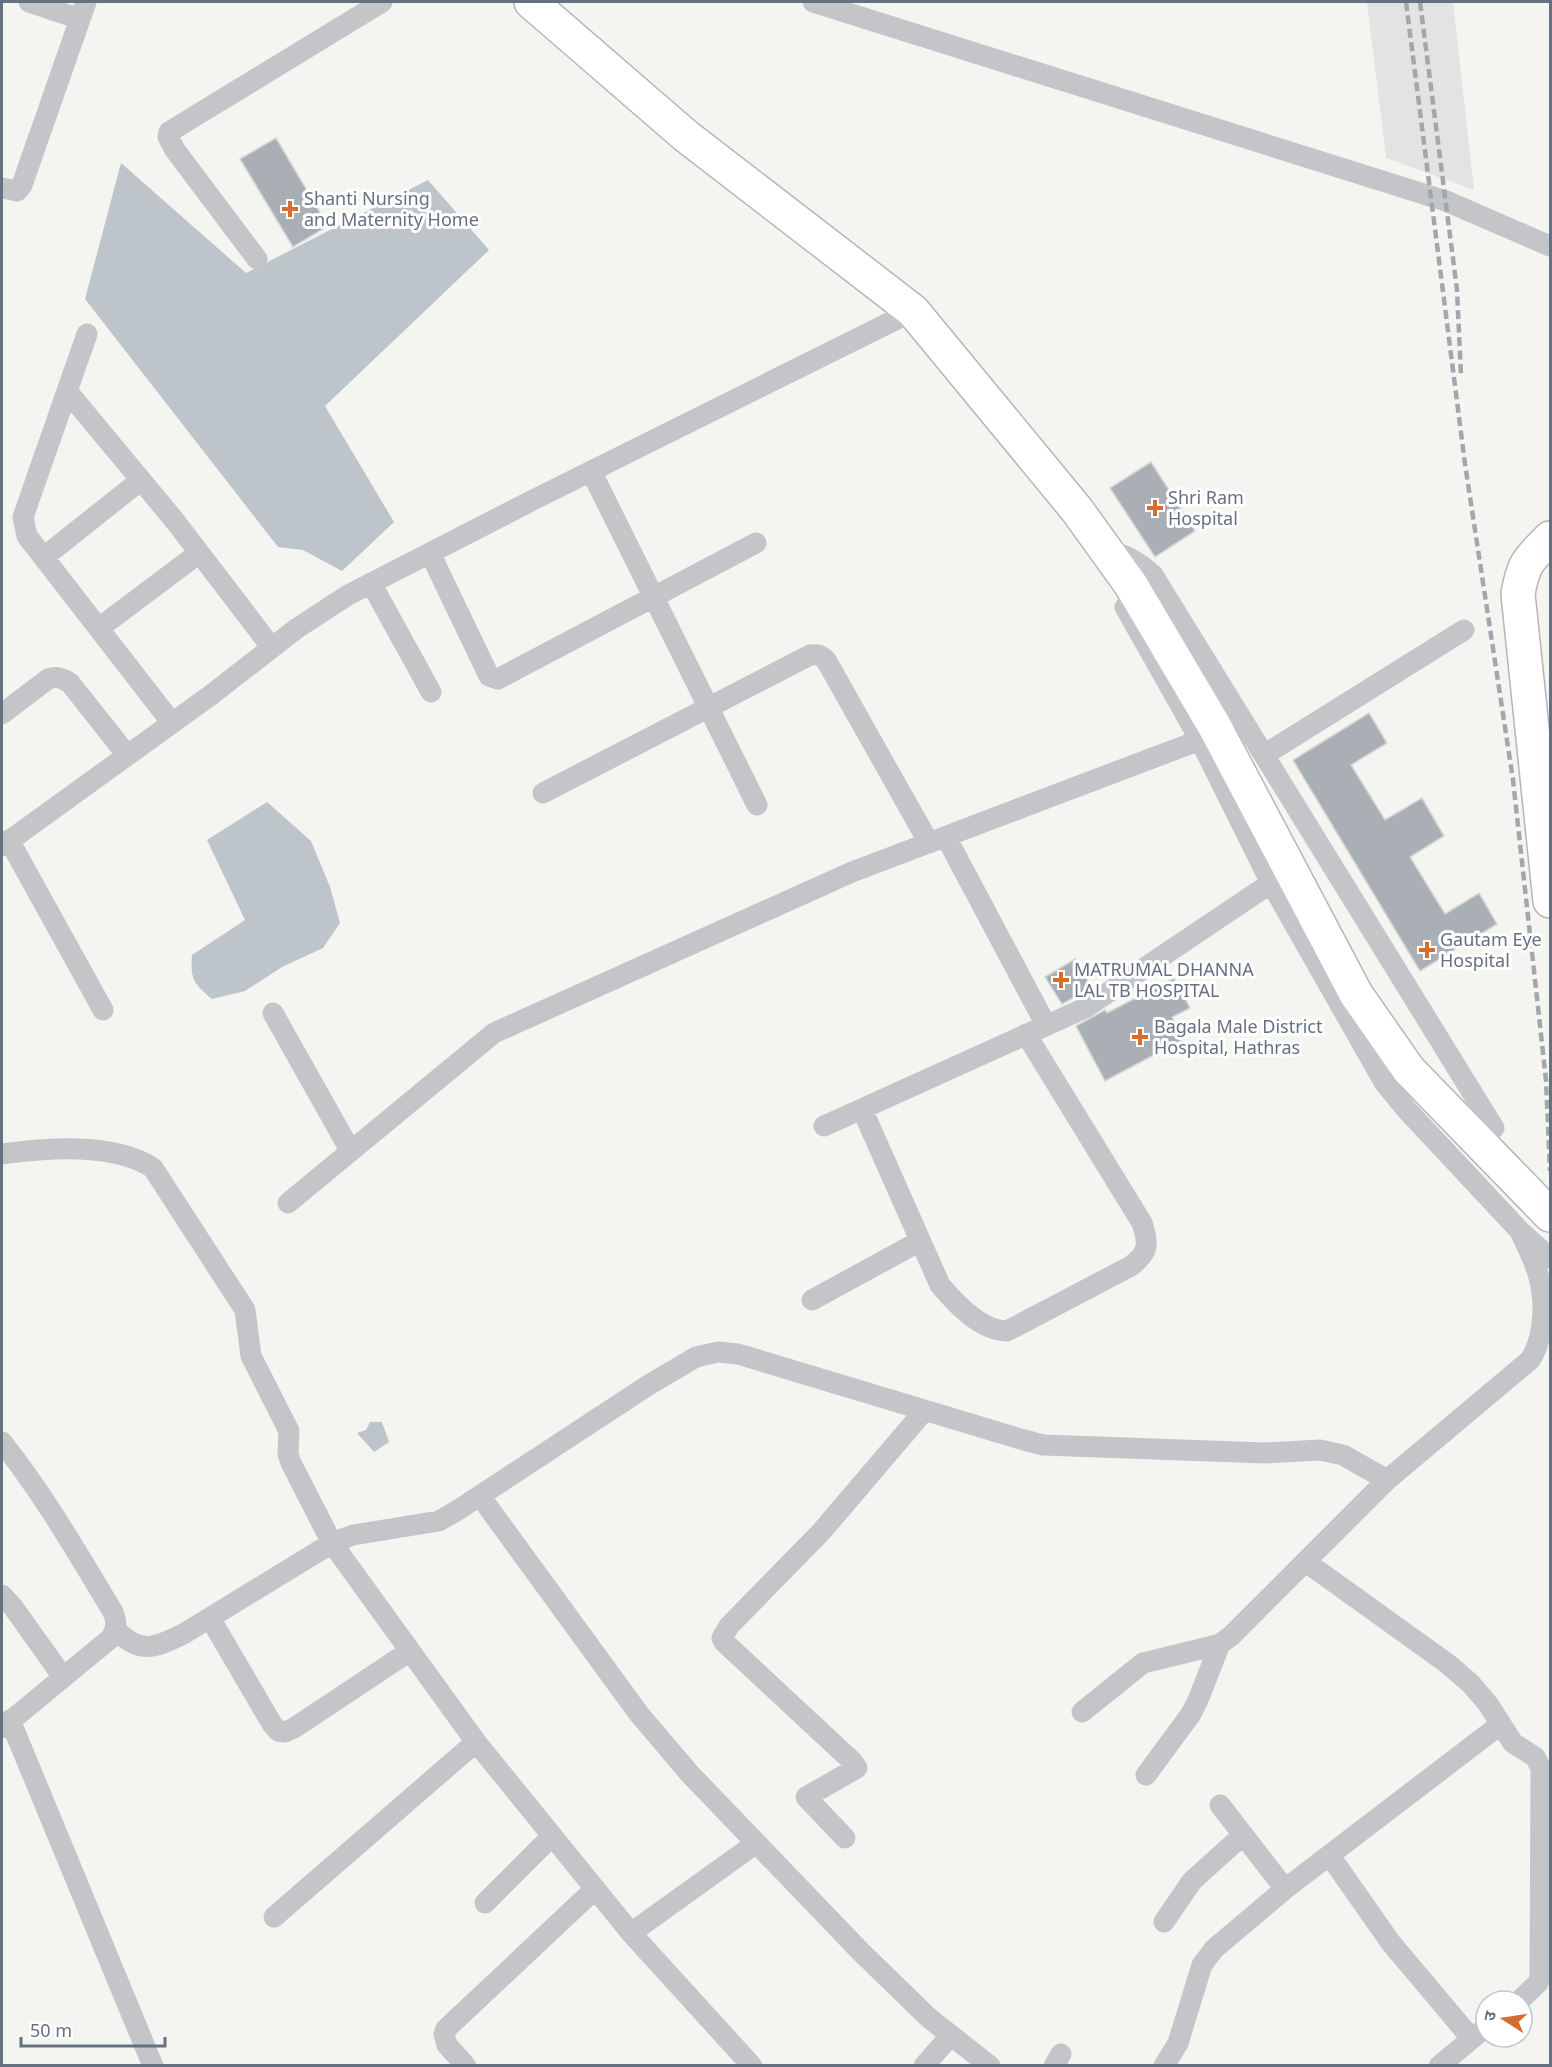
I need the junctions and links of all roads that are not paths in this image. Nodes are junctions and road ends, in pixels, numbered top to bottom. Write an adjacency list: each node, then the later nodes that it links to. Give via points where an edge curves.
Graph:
1 (29, 2): 5 (street)
2 (382, 2): 8 (street, via 169,132 175,150)
3 (531, 2): 9 (main road, via 686,136)
4 (813, 2): 7 (street, via 1446,201)
5 (83, 10): 6 (street, via 22,185 17,191)
6 (2, 189)
7 (1551, 246)
8 (257, 259)
9 (913, 311): 12 (street); 16 (main road)
10 (87, 334): 11 (street)
11 (67, 391): 13 (street); 19 (street, via 23,517 27,536)
12 (591, 471): 18 (street); 21 (street)
13 (141, 480): 17 (street); 19 (street)
14 (1551, 538): 32 (main road, via 1527,560 1518,594)
15 (756, 543): 21 (street)
16 (1106, 550): 29 (street, via 1109,579); 31 (street, via 1142,564 1153,575); 49 (main road, via 1131,585 1225,746 1356,994 1409,1070)
17 (199, 553): 22 (street); 24 (street)
18 (430, 553): 20 (street); 21 (street, via 492,678 505,677)
19 (44, 557): 22 (street)
20 (371, 584): 24 (street, via 339,601); 25 (street)
21 (654, 596): 26 (street)
22 (99, 628): 28 (street)
23 (1464, 630): 31 (street)
24 (272, 648): 28 (street)
25 (431, 692)
26 (709, 709): 33 (street); 34 (street); 35 (street, via 810,655 820,655)
27 (2, 714): 30 (street, via 48,679 63,678)
28 (172, 723): 30 (street)
29 (1200, 740): 35 (street); 37 (street)
30 (127, 755): 36 (street)
31 (1264, 755): 45 (street)
32 (1544, 761): 38 (main road)
33 (543, 793)
34 (757, 805)
35 (937, 840): 41 (street); 46 (street, via 852,872 494,1033)
36 (5, 843): 39 (street)
37 (1271, 884): 41 (street, via 1085,1008); 50 (street, via 1384,1082)
38 (1551, 901)
39 (103, 1010)
40 (273, 1013): 46 (street)
41 (1046, 1025): 42 (street)
42 (1026, 1034): 43 (street); 51 (street, via 1142,1223 1146,1250 1131,1266 1007,1331 999,1331 988,1327 947,1293)
43 (862, 1109): 44 (street); 51 (street)
44 (824, 1126)
45 (1494, 1128)
46 (350, 1150): 48 (street)
47 (2, 1154): 58 (street, via 32,1150 124,1154 153,1168 245,1310 251,1356 289,1431 291,1463)
48 (288, 1203)
49 (1551, 1215)
50 (1520, 1231): 52 (street); 56 (street, via 1540,1284 1543,1312 1535,1352)
51 (920, 1241): 53 (street)
52 (1551, 1257)
53 (812, 1300)
54 (925, 1410): 56 (street, via 1043,1444 1265,1453 1320,1450 1343,1455); 57 (street, via 738,1354 708,1353 647,1386); 74 (street, via 821,1532 729,1626 723,1638 853,1762 856,1768 806,1797)
55 (2, 1442): 62 (street, via 58,1520 113,1612)
56 (1387, 1480): 59 (street)
57 (480, 1496): 58 (street, via 439,1521 352,1535); 75 (street, via 639,1713)
58 (332, 1543): 61 (street); 64 (street)
59 (1306, 1562): 63 (street); 68 (street, via 1448,1664 1471,1684)
60 (2, 1595): 65 (street)
61 (210, 1618): 62 (street, via 161,1644 144,1648 126,1641); 64 (street, via 278,1731 294,1728)
62 (116, 1630): 65 (street)
63 (1220, 1644): 66 (street, via 1143,1663); 70 (street, via 1191,1714)
64 (410, 1651): 69 (street)
65 (63, 1677): 67 (street)
66 (1082, 1712)
67 (6, 1724): 87 (street)
68 (1501, 1724): 76 (street); 83 (street, via 1513,1743 1535,1757 1541,1768 1540,1978)
69 (476, 1742): 73 (street); 80 (street)
70 (1146, 1775)
71 (1220, 1805): 72 (street)
72 (1243, 1835): 78 (street); 81 (street, via 1192,1881)
73 (552, 1836): 77 (street); 79 (street)
74 (845, 1838)
75 (755, 1844): 82 (street); 86 (street, via 869,1960)
76 (1330, 1856): 78 (street); 84 (street, via 1391,1943)
77 (595, 1889): 82 (street); 88 (street, via 446,2029 447,2045)
78 (1285, 1889): 92 (street, via 1207,1957 1179,2043)
79 (485, 1903)
80 (274, 1917)
81 (1164, 1922)
82 (631, 1933): 89 (street)
83 (1532, 1989)
84 (1474, 2028)
85 (1474, 2035): 93 (street)
86 (951, 2036): 90 (street); 91 (street)
87 (153, 2066)
88 (466, 2066)
89 (752, 2066)
90 (924, 2066)
91 (990, 2066)
92 (1164, 2066)
93 (1439, 2066)

